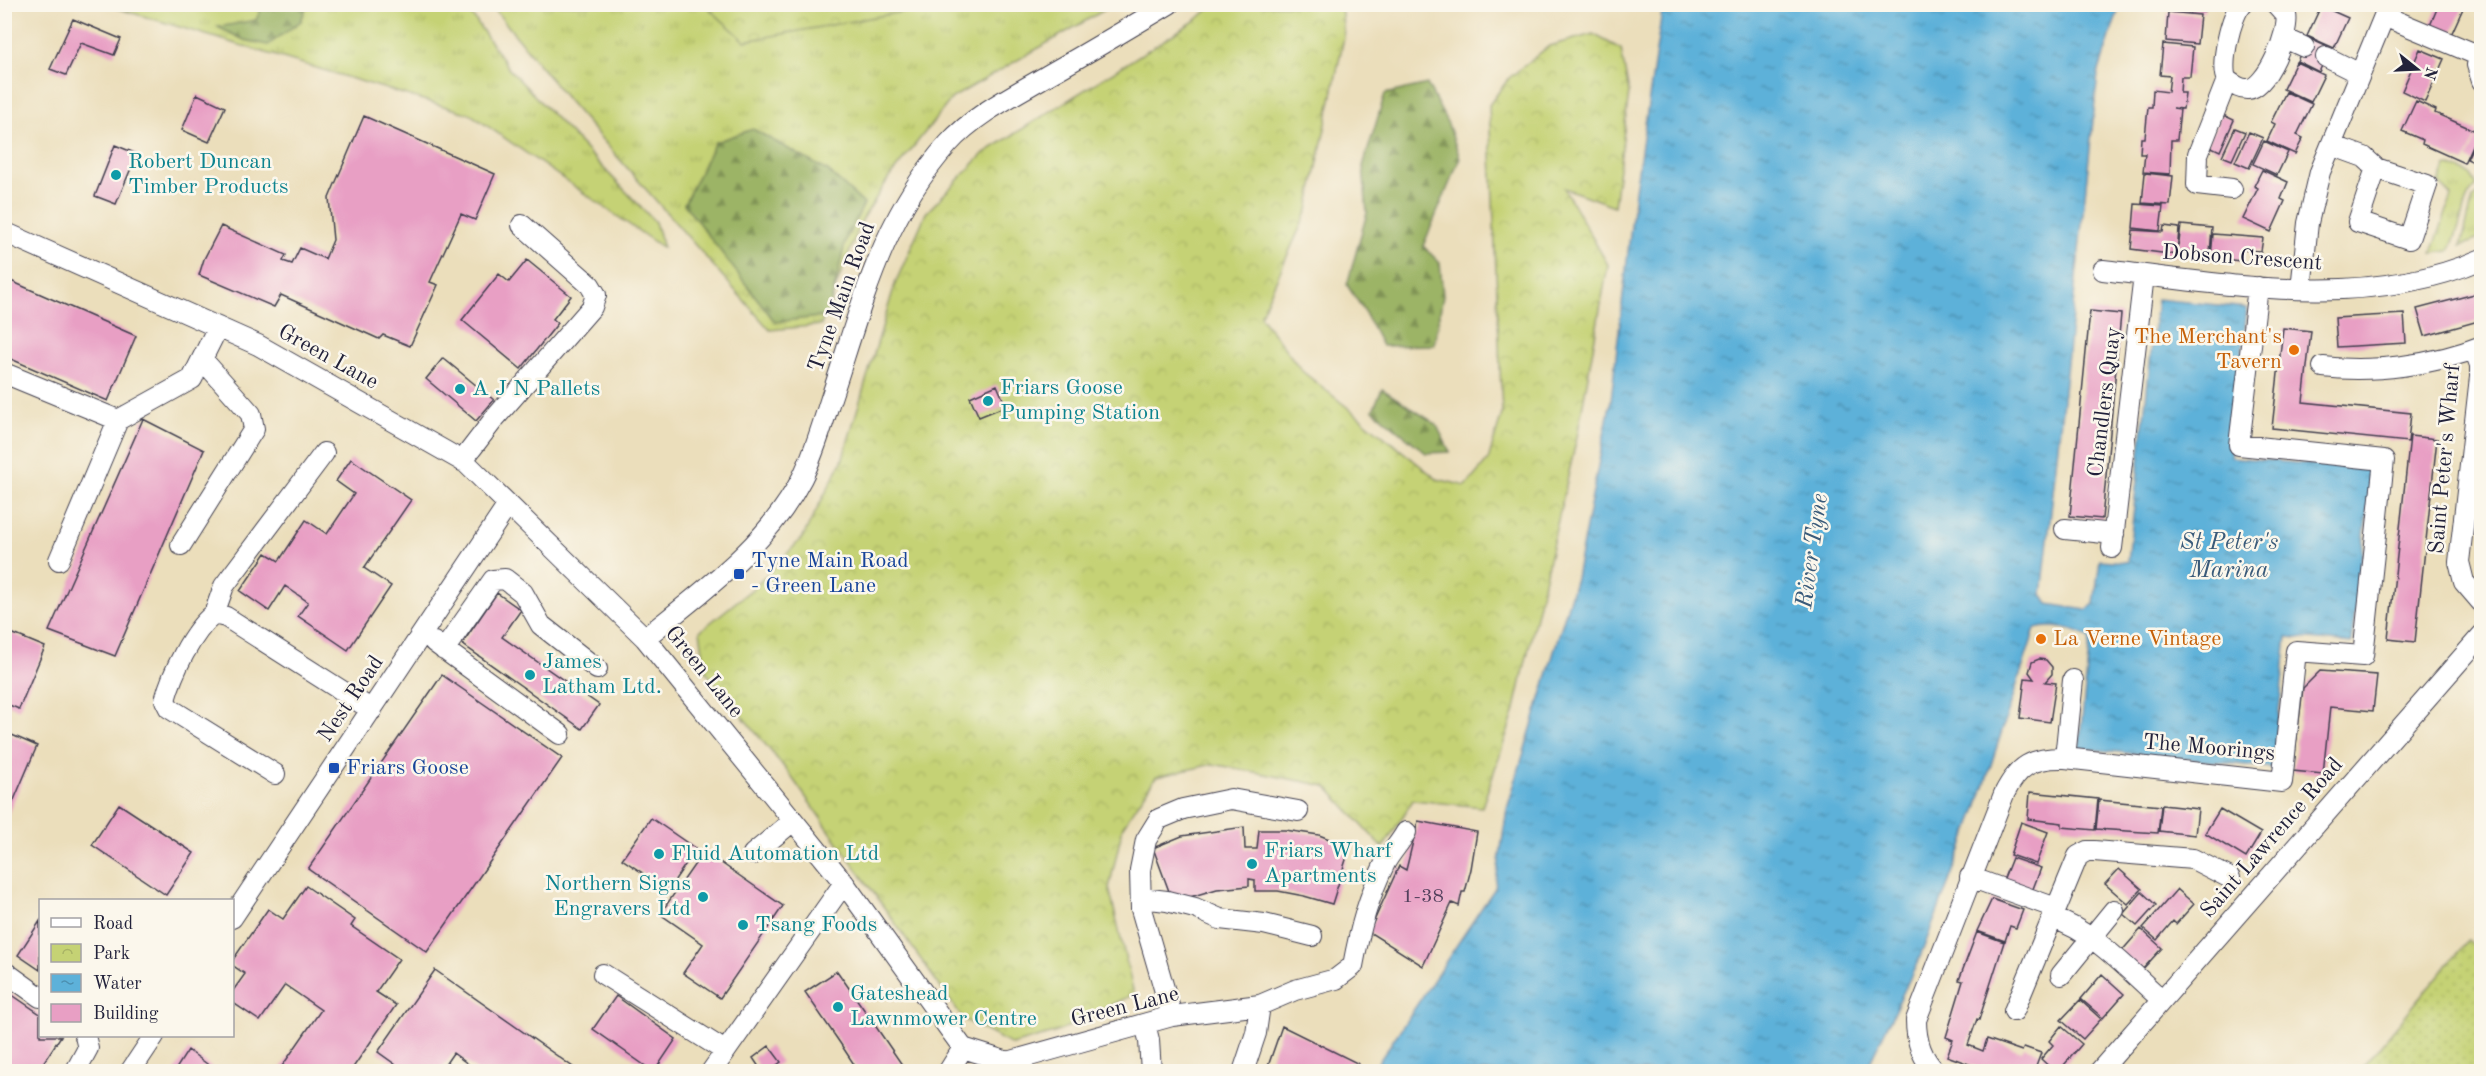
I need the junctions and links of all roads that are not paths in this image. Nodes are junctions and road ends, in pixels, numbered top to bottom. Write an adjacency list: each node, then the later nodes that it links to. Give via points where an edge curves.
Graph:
1 (1169, 4): 38 (street, Tyne Main Road, via 995,105 950,142 919,180 894,222 871,274 816,443 780,515 750,550)
2 (2242, 4): 10 (street, via 2235,12 2223,68)
3 (2276, 4): 5 (street, via 2286,15)
4 (2387, 10): 7 (street); 9 (street)
5 (2284, 38): 6 (street); 10 (street, via 2260,84 2243,89)
6 (2304, 47)
7 (2481, 53): 11 (street)
8 (2326, 57): 9 (street)
9 (2360, 74): 12 (street)
10 (2227, 80): 14 (street, via 2198,154 2197,184)
11 (2481, 81)
12 (2331, 145): 13 (street, via 2364,157); 21 (street, via 2314,195)
13 (2376, 168)
14 (2232, 189)
15 (522, 225): 29 (street, via 590,285 596,295 592,307)
16 (4, 232): 22 (street, Green Lane)
17 (2481, 259): 21 (street, Dobson Crescent, via 2422,278)
18 (2103, 270): 19 (street, Dobson Crescent)
19 (2144, 275): 20 (street, Dobson Crescent); 31 (street, Chandlers Quay, via 2113,541)
20 (2258, 287): 21 (street, Dobson Crescent); 44 (street, The Moorings, via 2239,445 2384,460 2363,656 2296,651 2282,782)
21 (2301, 289)
22 (218, 327): 24 (street); 29 (street, Green Lane, via 258,345)
23 (2478, 347): 25 (street, via 2392,366); 34 (street, Saint Peter's Wharf, via 2480,377 2460,562 2464,582)
24 (202, 359): 27 (street, via 192,380); 32 (street, via 251,414 254,429)
25 (2323, 367)
26 (4, 373): 27 (street)
27 (118, 420): 33 (street)
28 (324, 453): 35 (street, via 224,586)
29 (462, 461): 30 (street, Green Lane)
30 (508, 505): 36 (street, Nest Road); 38 (street, Green Lane)
31 (2065, 529)
32 (181, 545)
33 (60, 560)
34 (2481, 603)
35 (214, 614): 42 (street, via 226,617); 45 (street, via 184,655 165,700 169,708)
36 (423, 635): 39 (street); 42 (street, Nest Road)
37 (2481, 635): 63 (street, Saint Lawrence Road)
38 (645, 638): 47 (street, Green Lane)
39 (444, 650): 40 (street, via 493,580 505,579 523,593 541,625); 43 (street)
40 (597, 669)
41 (2073, 680): 44 (street)
42 (372, 710): 56 (street, Nest Road)
43 (560, 734)
44 (2065, 758): 50 (street, The Moorings, via 2037,760 2017,772)
45 (275, 774)
46 (1298, 811): 53 (street, via 1231,799 1159,819 1146,840 1140,870)
47 (793, 820): 49 (street); 52 (street, Green Lane)
48 (1406, 832): 64 (street, Green Lane, via 1374,888 1362,920 1353,966 1336,979)
49 (753, 854)
50 (1970, 877): 55 (street); 78 (street, The Moorings, via 1916,1020 1921,1052)
51 (2230, 878): 55 (street, via 2193,859 2087,851 2074,862)
52 (844, 883): 70 (street, Green Lane); 71 (street)
53 (1141, 898): 57 (street, via 1195,908 1220,919 1264,924); 66 (street)
54 (2114, 910): 58 (street)
55 (2054, 913): 58 (street); 65 (street)
56 (234, 915)
57 (1312, 936)
58 (2091, 939): 61 (street); 63 (street)
59 (8, 974): 62 (street)
60 (603, 974): 71 (street)
61 (2061, 975)
62 (39, 996)
63 (2162, 1000): 79 (street, Saint Lawrence Road)
64 (1260, 1005): 66 (street, Green Lane); 77 (street, via 1256,1033)
65 (2014, 1011)
66 (1172, 1016): 67 (street, Green Lane)
67 (1145, 1024): 70 (street, Green Lane, via 1008,1062); 76 (street)
68 (85, 1037): 72 (street, via 88,1048)
69 (153, 1037): 73 (street)
70 (963, 1048): 75 (street)
71 (725, 1051): 74 (street)
72 (75, 1071)
73 (130, 1071)
74 (711, 1071)
75 (948, 1071)
76 (1150, 1071)
77 (1243, 1071)
78 (1936, 1071)
79 (2099, 1071)

